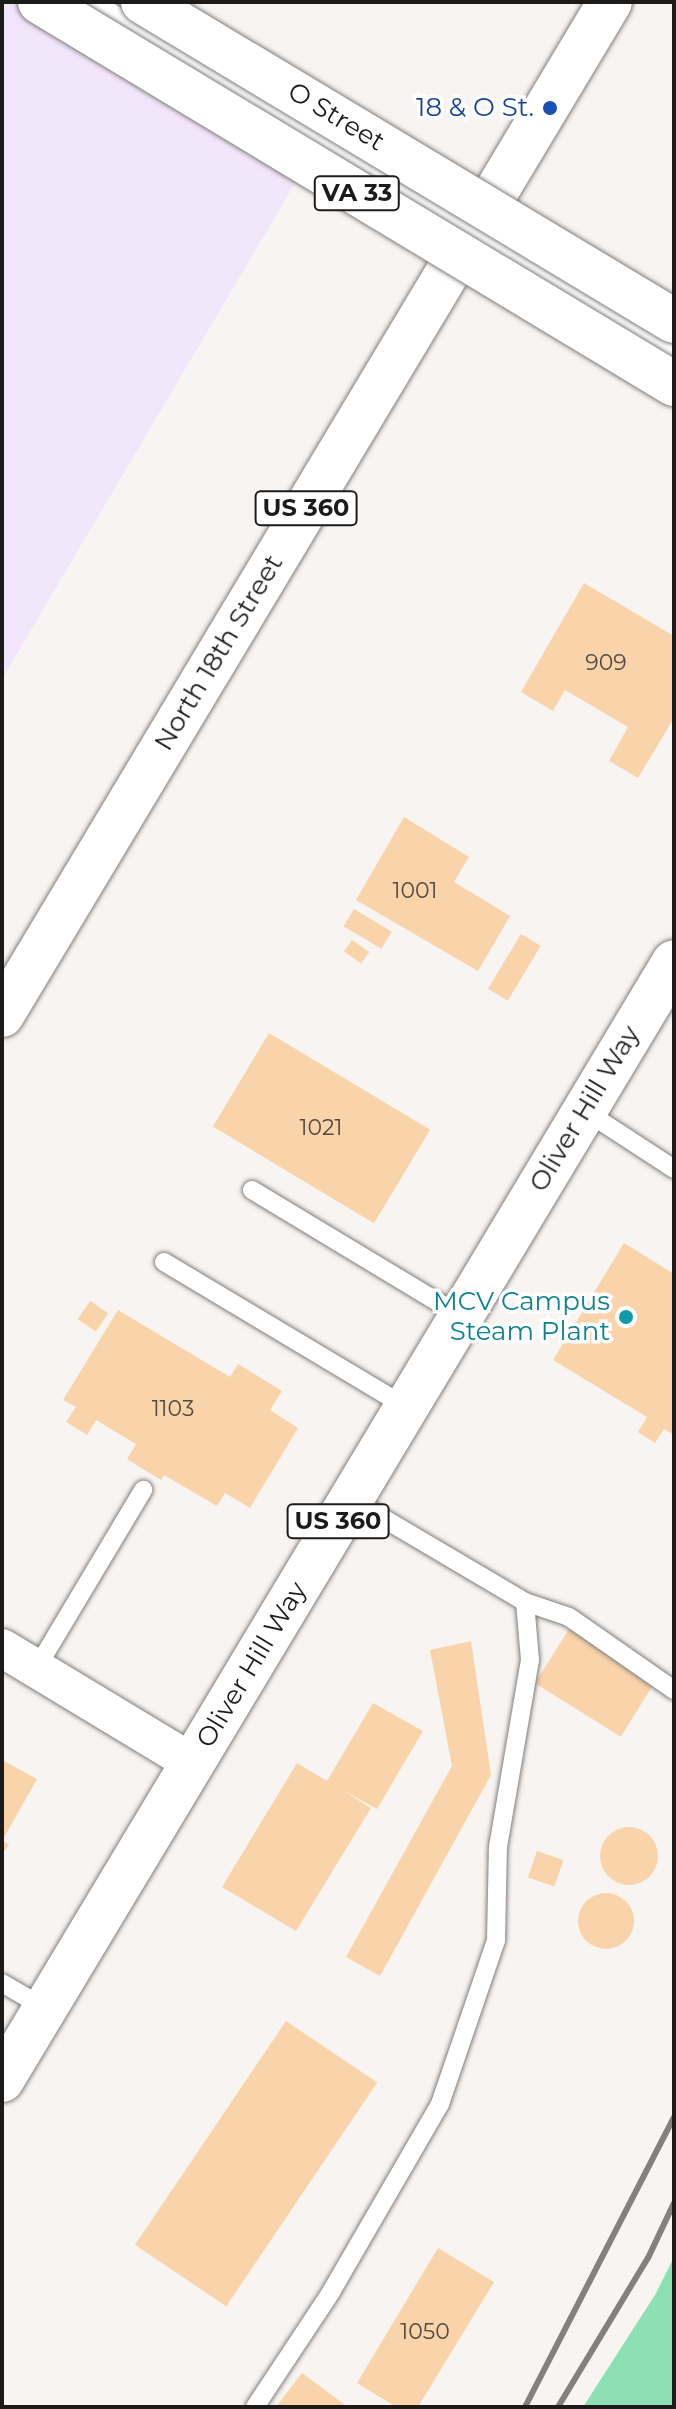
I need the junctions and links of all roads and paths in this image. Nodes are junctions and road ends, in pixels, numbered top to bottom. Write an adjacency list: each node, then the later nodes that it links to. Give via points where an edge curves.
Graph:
1 (40, 2): 8 (main road, VA 33, bridge)
2 (94, 2): 5 (lane, O Street)
3 (143, 2): 6 (main road, VA 33, bridge)
4 (610, 2): 5 (main road, North 18th Street / US 360)
5 (472, 230): 7 (lane, O Street); 10 (main road, North 18th Street / US 360)
6 (674, 321)
7 (674, 352)
8 (674, 384)
9 (674, 962): 11 (main road, Oliver Hill Way / US 360)
10 (2, 1015)
11 (585, 1111): 12 (lane); 15 (main road, Oliver Hill Way / US 360)
12 (674, 1169)
13 (252, 1190): 15 (lane)
14 (164, 1262): 16 (lane)
15 (461, 1316): 16 (main road, Oliver Hill Way / US 360)
16 (406, 1407): 18 (main road, Oliver Hill Way / US 360)
17 (143, 1490): 21 (lane)
18 (351, 1499): 19 (lane); 23 (main road, Oliver Hill Way / US 360)
19 (525, 1602): 22 (lane, via 569,1617); 27 (lane, via 530,1660 498,1847 496,1940 440,2104 331,2292)
20 (2, 1648): 21 (street)
21 (36, 1669): 23 (street)
22 (674, 1690)
23 (193, 1763): 25 (main road, Oliver Hill Way / US 360)
24 (2, 1983): 25 (lane)
25 (45, 2008): 26 (main road, Oliver Hill Way / US 360)
26 (2, 2080)
27 (255, 2407)

